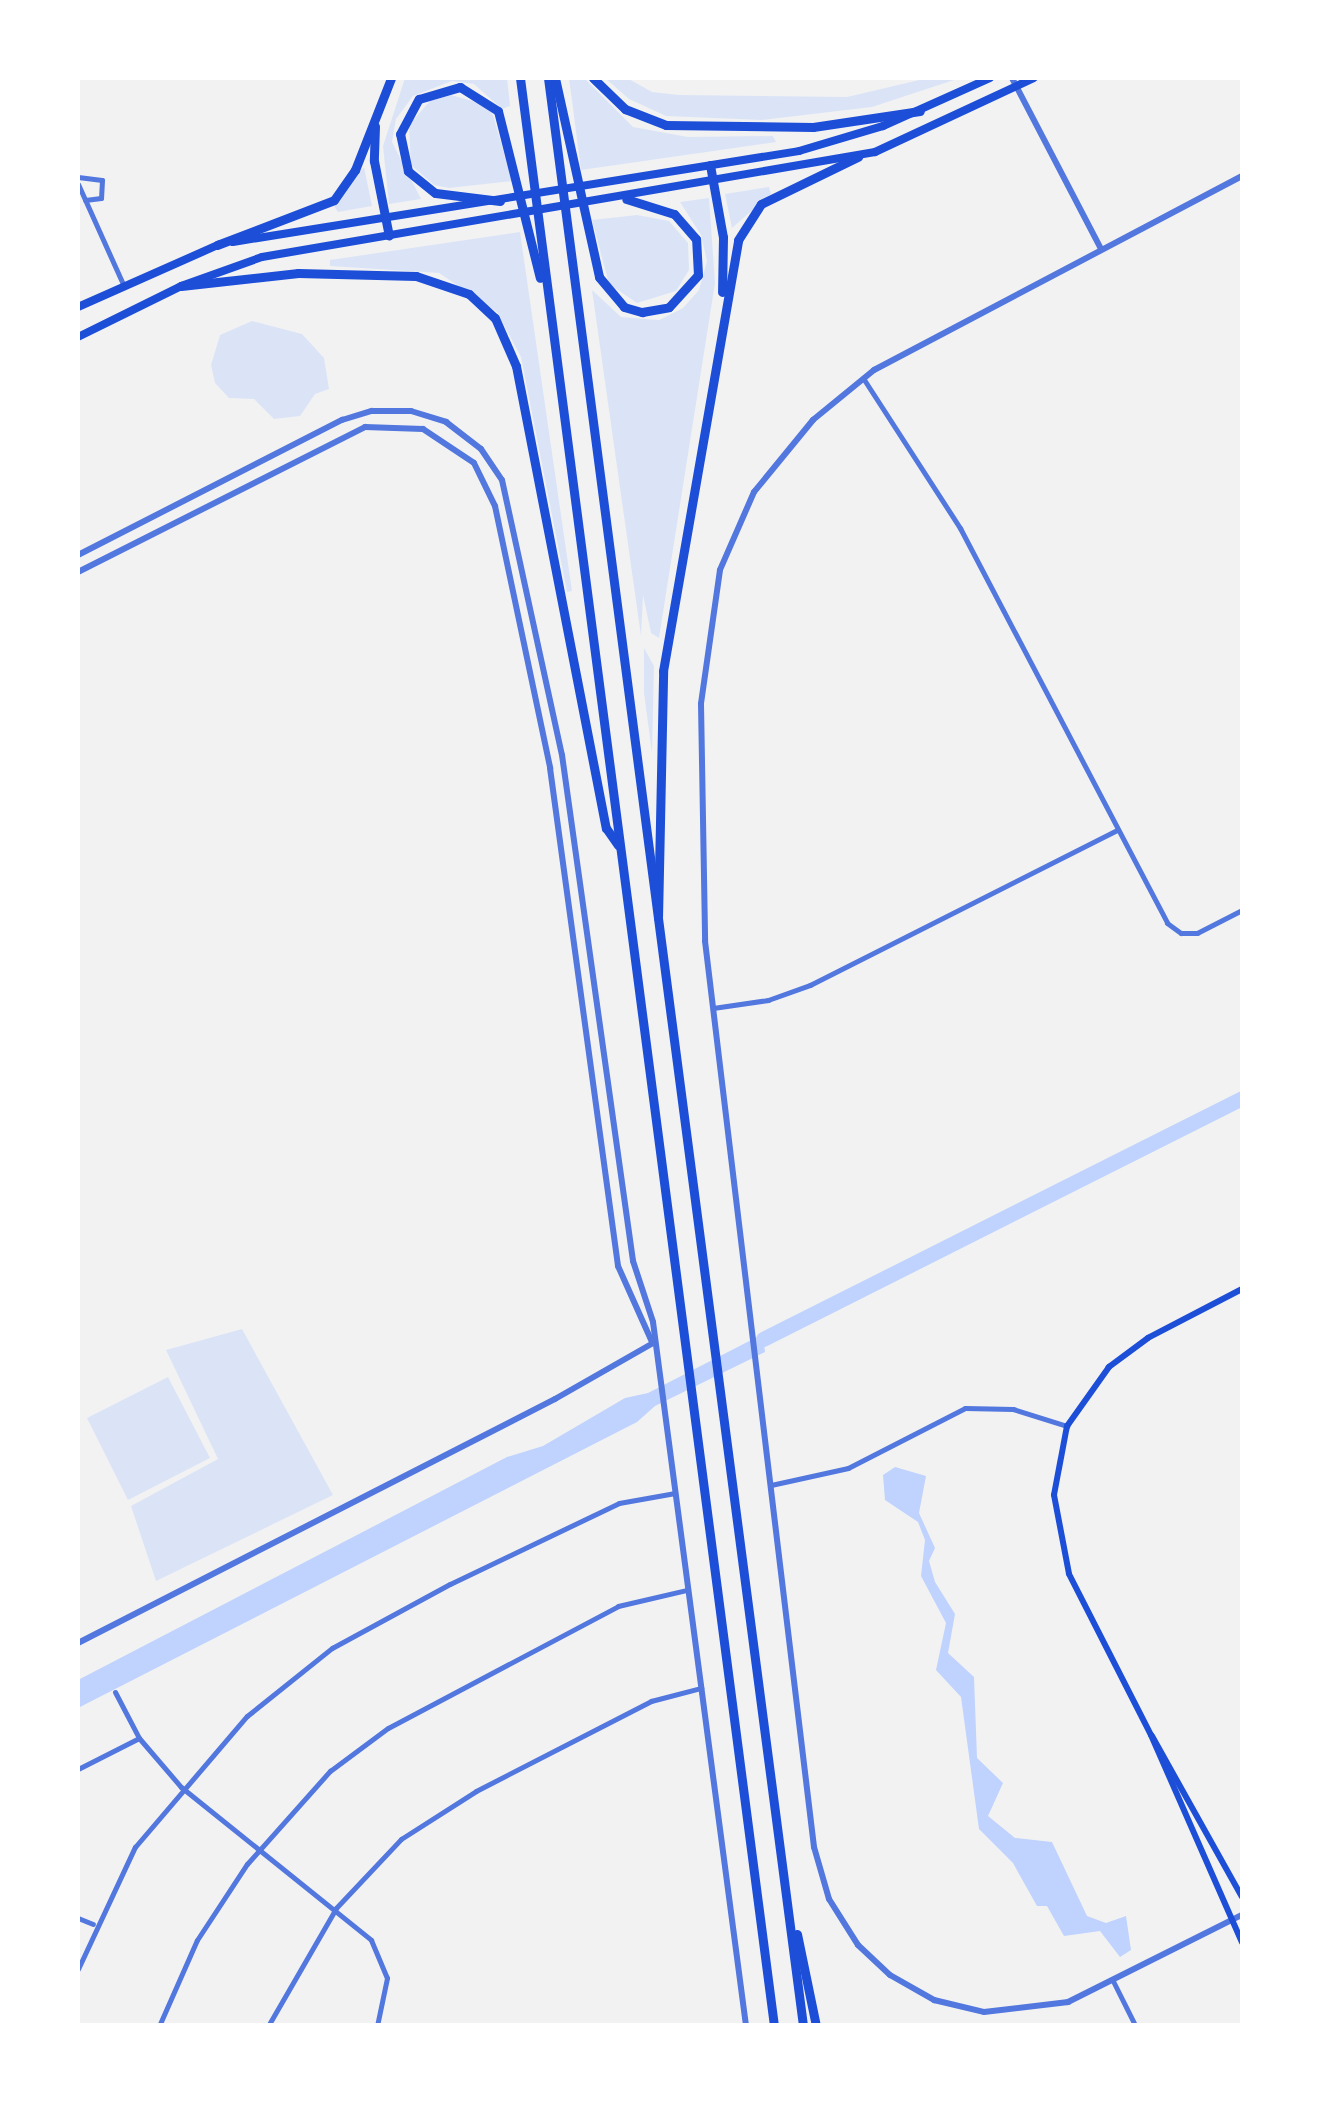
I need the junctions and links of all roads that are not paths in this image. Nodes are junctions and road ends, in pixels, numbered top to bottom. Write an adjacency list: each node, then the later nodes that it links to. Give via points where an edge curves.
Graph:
1 (391, 78): 8 (highway)
2 (520, 78): 27 (highway)
3 (552, 78): 15 (highway, via 599,278 624,307 660,310 692,289 699,249 674,214); 34 (highway)
4 (593, 78): 9 (highway, via 625,110 666,125 813,127)
5 (990, 78): 9 (main road)
6 (1034, 78): 7 (main road)
7 (1016, 80): 10 (main road, via 928,131); 21 (street)
8 (377, 108): 18 (highway, via 374,161); 20 (highway, via 355,170 334,200)
9 (920, 110): 11 (main road, via 842,140)
10 (858, 157): 14 (main road); 25 (highway, via 775,196 748,219)
11 (710, 165): 14 (highway); 17 (main road)
12 (1242, 176): 21 (street)
13 (78, 180): 16 (street); 16 (street, via 102,180 101,198)
14 (714, 182): 15 (main road); 25 (highway, via 723,236)
15 (626, 199): 19 (main road)
16 (86, 200): 22 (street)
17 (500, 201): 18 (main road); 27 (highway, via 434,193 408,171 400,134 419,100 460,87 498,111 513,151)
18 (384, 215): 19 (highway); 20 (main road)
19 (388, 236): 23 (main road, via 262,257)
20 (217, 245): 22 (main road)
21 (1100, 249): 28 (street)
22 (123, 284): 24 (main road)
23 (181, 286): 26 (main road); 32 (highway, via 298,272 416,276 469,294 495,318 516,366 606,828)
24 (78, 307)
25 (722, 314): 34 (highway, via 663,671 663,892)
26 (78, 338)
27 (553, 338): 32 (highway)
28 (864, 378): 31 (street, via 948,506); 35 (street, via 773,463 720,570 701,704 705,941)
29 (78, 555): 37 (street, via 356,414 391,410 433,417 484,453 510,503 562,756 633,1262 653,1322)
30 (78, 572): 37 (street, via 365,427 423,429 474,463 495,506 553,784 618,1266)
31 (1117, 830): 33 (street, via 1168,923 1180,933 1197,934); 35 (street, via 810,985)
32 (618, 846): 65 (highway)
33 (1242, 910)
34 (657, 927): 54 (highway)
35 (713, 1008): 39 (street)
36 (1242, 1289): 38 (main road, via 1134,1347 1109,1368)
37 (652, 1343): 40 (street); 42 (street)
38 (1068, 1426): 39 (street, via 1012,1409 964,1408 848,1468); 45 (main road, via 1055,1478 1058,1539)
39 (771, 1485): 59 (street, via 814,1847 846,1930 906,1986 964,2009 1046,2009)
40 (676, 1492): 41 (street); 48 (street, via 620,1503 582,1520 332,1648 247,1716)
41 (687, 1590): 43 (street); 49 (street, via 618,1606 388,1728 330,1771)
42 (78, 1643)
43 (702, 1688): 51 (street, via 651,1700 436,1814 400,1839); 64 (street)
44 (115, 1692): 46 (street)
45 (1151, 1736): 50 (main road); 55 (main road)
46 (139, 1738): 47 (street); 48 (street)
47 (78, 1769)
48 (181, 1787): 49 (street); 56 (street, via 135,1847)
49 (261, 1845): 51 (street); 61 (street, via 197,1940)
50 (1242, 1896)
51 (336, 1908): 62 (street); 63 (street, via 380,1956 387,1978)
52 (1242, 1915): 55 (street)
53 (78, 1918): 56 (street)
54 (792, 1918): 66 (highway); 67 (highway)
55 (1232, 1920): 57 (main road); 59 (street)
56 (94, 1925): 58 (street)
57 (1242, 1942)
58 (78, 1969)
59 (1113, 1981): 60 (street)
60 (1134, 2022)
61 (159, 2026)
62 (268, 2026)
63 (378, 2026)
64 (746, 2026)
65 (774, 2026)
66 (803, 2026)
67 (816, 2026)

